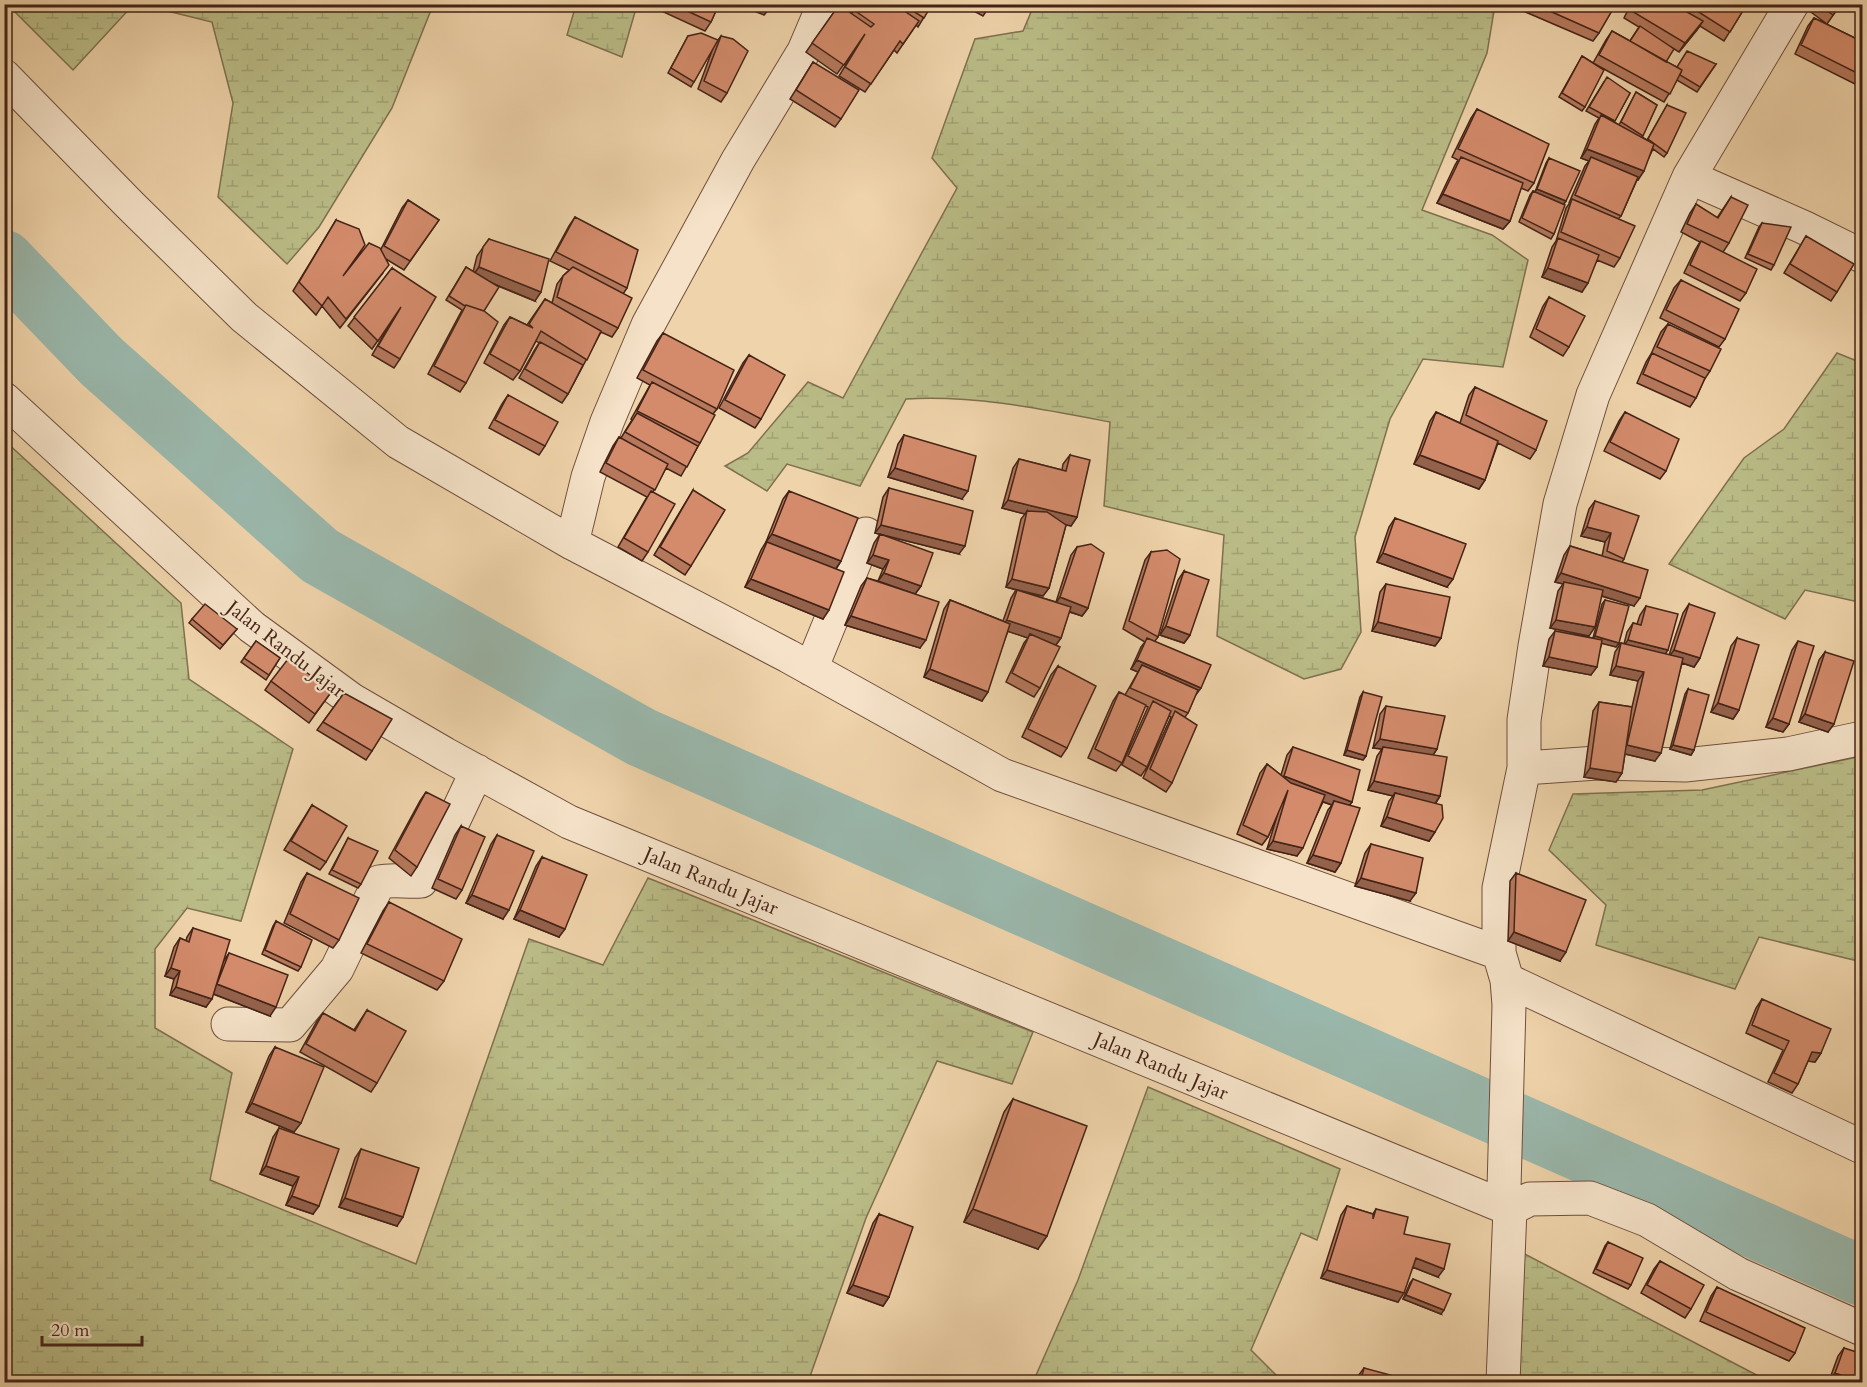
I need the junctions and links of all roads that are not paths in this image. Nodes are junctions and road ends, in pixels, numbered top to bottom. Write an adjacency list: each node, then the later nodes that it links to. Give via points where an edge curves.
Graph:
1 (824, 4): 8 (street, via 804,51 738,160 648,325 588,477)
2 (1791, 4): 4 (street)
3 (4, 76): 8 (street, via 244,317 398,442)
4 (1689, 177): 5 (street); 11 (street, via 1593,395 1560,504 1524,720)
5 (1863, 256)
6 (4, 399): 12 (street, Jalan Randu Jajar, via 252,627 352,699)
7 (866, 534): 9 (street)
8 (572, 543): 9 (street)
9 (811, 669): 13 (street, via 1002,775)
10 (1863, 738): 11 (street, via 1788,754 1685,765 1597,763)
11 (1524, 768): 13 (street, via 1499,888)
12 (474, 778): 14 (street, via 421,881 379,882 337,969 290,1025); 16 (street, Jalan Randu Jajar, via 569,822)
13 (1505, 979): 15 (street); 16 (street)
14 (228, 1024)
15 (1863, 1147)
16 (1507, 1198): 17 (street, via 1590,1198 1647,1220 1738,1274); 18 (street)
17 (1863, 1329)
18 (1503, 1383)

